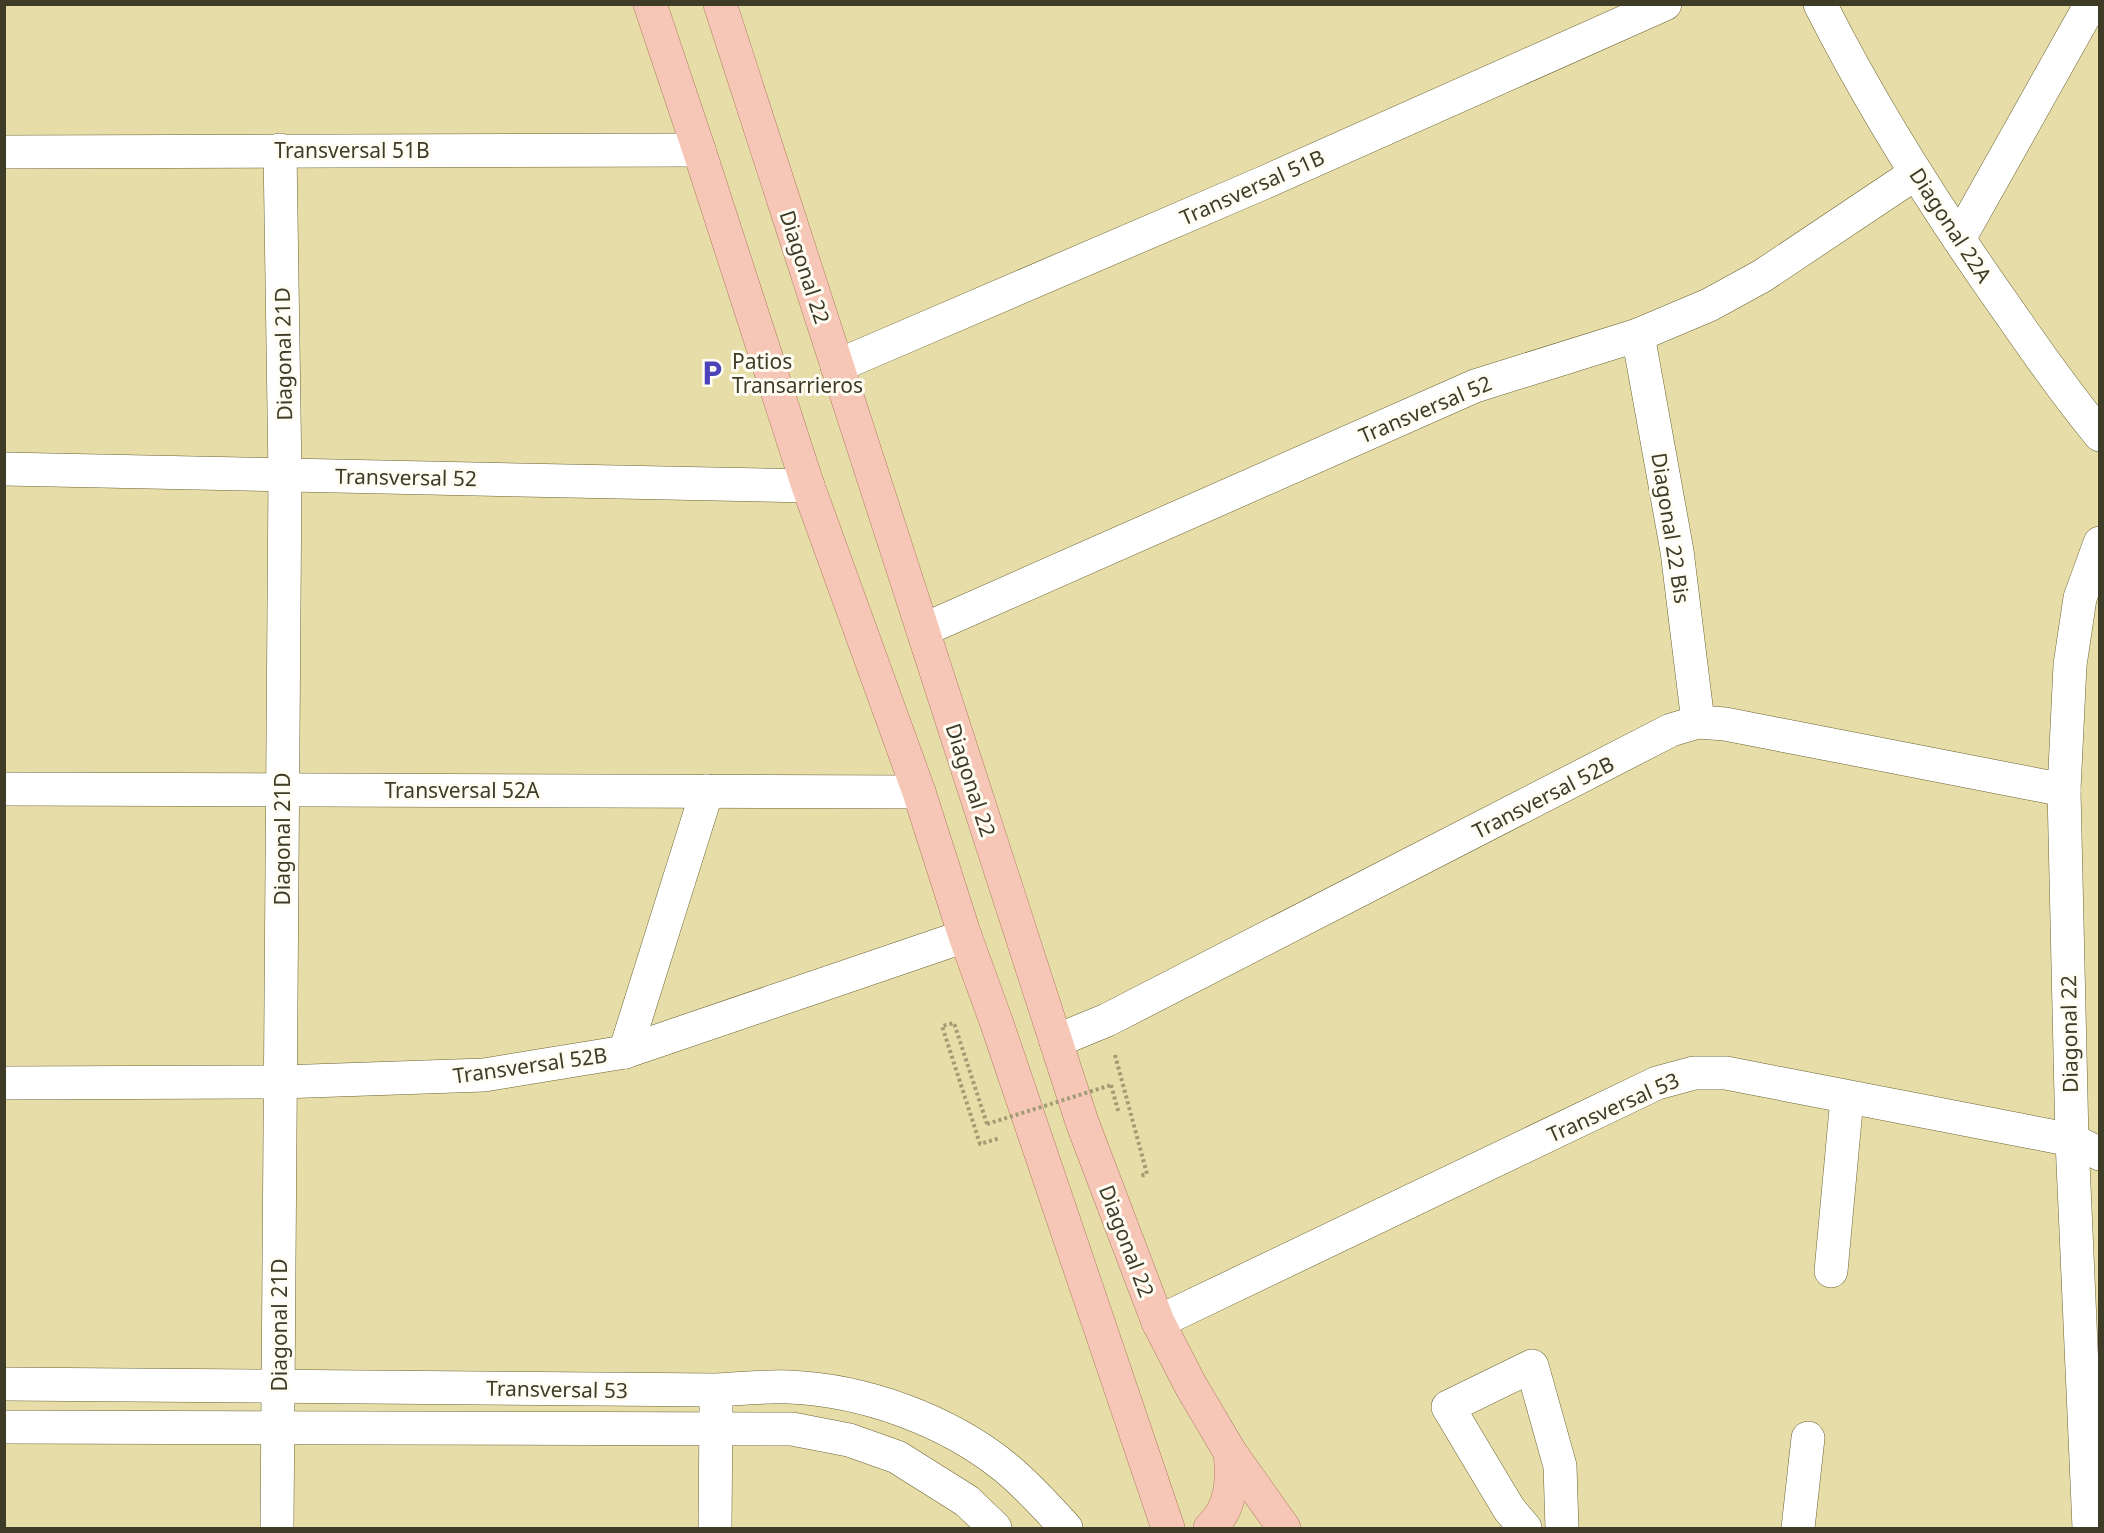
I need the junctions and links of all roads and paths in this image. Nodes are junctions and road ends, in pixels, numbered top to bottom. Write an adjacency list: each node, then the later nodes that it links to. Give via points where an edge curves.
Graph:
1 (650, 4): 7 (main road)
2 (1665, 4): 12 (street, Transversal 51B)
3 (1820, 4): 9 (street, Diagonal 22A)
4 (2091, 4): 10 (street)
5 (723, 5): 12 (main road, Diagonal 22)
6 (280, 150): 7 (street, Transversal 51B); 8 (street, Transversal 51B); 15 (street, Diagonal 21D)
7 (699, 150): 16 (main road)
8 (4, 152)
9 (1916, 173): 10 (street, Diagonal 22A); 11 (street, Transversal 52, via 1762,276 1709,305)
10 (1959, 239): 13 (street, Diagonal 22A)
11 (1638, 335): 18 (street, Transversal 52, via 1475,386); 19 (street, Diagonal 22 Bis, via 1677,551)
12 (837, 366): 18 (main road, Diagonal 22)
13 (2100, 435)
14 (4, 469): 15 (street, Transversal 52)
15 (285, 475): 16 (street, Transversal 52); 21 (street, Diagonal 21D)
16 (808, 486): 24 (main road)
17 (2100, 543): 22 (street, Diagonal 22, via 2080,598 2070,665)
18 (923, 630): 26 (main road, Diagonal 22)
19 (1698, 722): 22 (street, Transversal 52B); 26 (street, Transversal 52B, via 1671,730 1107,1020)
20 (4, 789): 21 (street, Transversal 52A)
21 (283, 790): 23 (street, Transversal 52A); 29 (street, Diagonal 21D)
22 (2064, 790): 34 (street, Diagonal 22)
23 (706, 791): 24 (street, Transversal 52A); 27 (street)
24 (919, 792): 25 (main road)
25 (965, 936): 27 (street, Transversal 52B); 50 (main road)
26 (1056, 1041): 37 (main road, Diagonal 22, via 1082,1122)
27 (625, 1052): 29 (street, Transversal 52B, via 484,1075)
28 (1119, 1071): 35 (path, via 1147,1174)
29 (280, 1082): 30 (street, Transversal 52B); 39 (street, Diagonal 21D)
30 (4, 1083)
31 (1847, 1098): 34 (street, Transversal 53); 36 (street); 37 (street, Transversal 53, via 1726,1073 1694,1073 1658,1083)
32 (1120, 1120): 33 (path, bridge, via 1112,1085 987,1124 954,1023 942,1026 980,1144)
33 (1003, 1137)
34 (2086, 1147): 56 (street, Diagonal 22)
35 (1135, 1177)
36 (1830, 1271)
37 (1158, 1322): 45 (main road, Diagonal 22)
38 (4, 1384): 39 (street, Transversal 53)
39 (279, 1386): 40 (street, Transversal 53); 42 (street, Diagonal 21D)
40 (716, 1390): 43 (street); 49 (street, Transversal 53, via 790,1387 849,1395 906,1412 947,1430 1004,1466)
41 (4, 1427): 42 (street, Transversal 53)
42 (278, 1428): 43 (street, Transversal 53); 46 (street, Diagonal 21D)
43 (716, 1428): 47 (street); 48 (street, Transversal 53, via 792,1429 849,1440 897,1457 967,1501)
44 (1808, 1438): 55 (street)
45 (1230, 1452): 51 (main road, via 1233,1477 1228,1501); 52 (main road, Diagonal 22)
46 (277, 1528)
47 (715, 1528)
48 (995, 1528)
49 (1066, 1528)
50 (1168, 1528)
51 (1210, 1528)
52 (1284, 1528)
53 (1526, 1528): 54 (street, via 1509,1509 1448,1407 1532,1366 1560,1466)
54 (1562, 1528)
55 (1798, 1528)
56 (2089, 1528)

